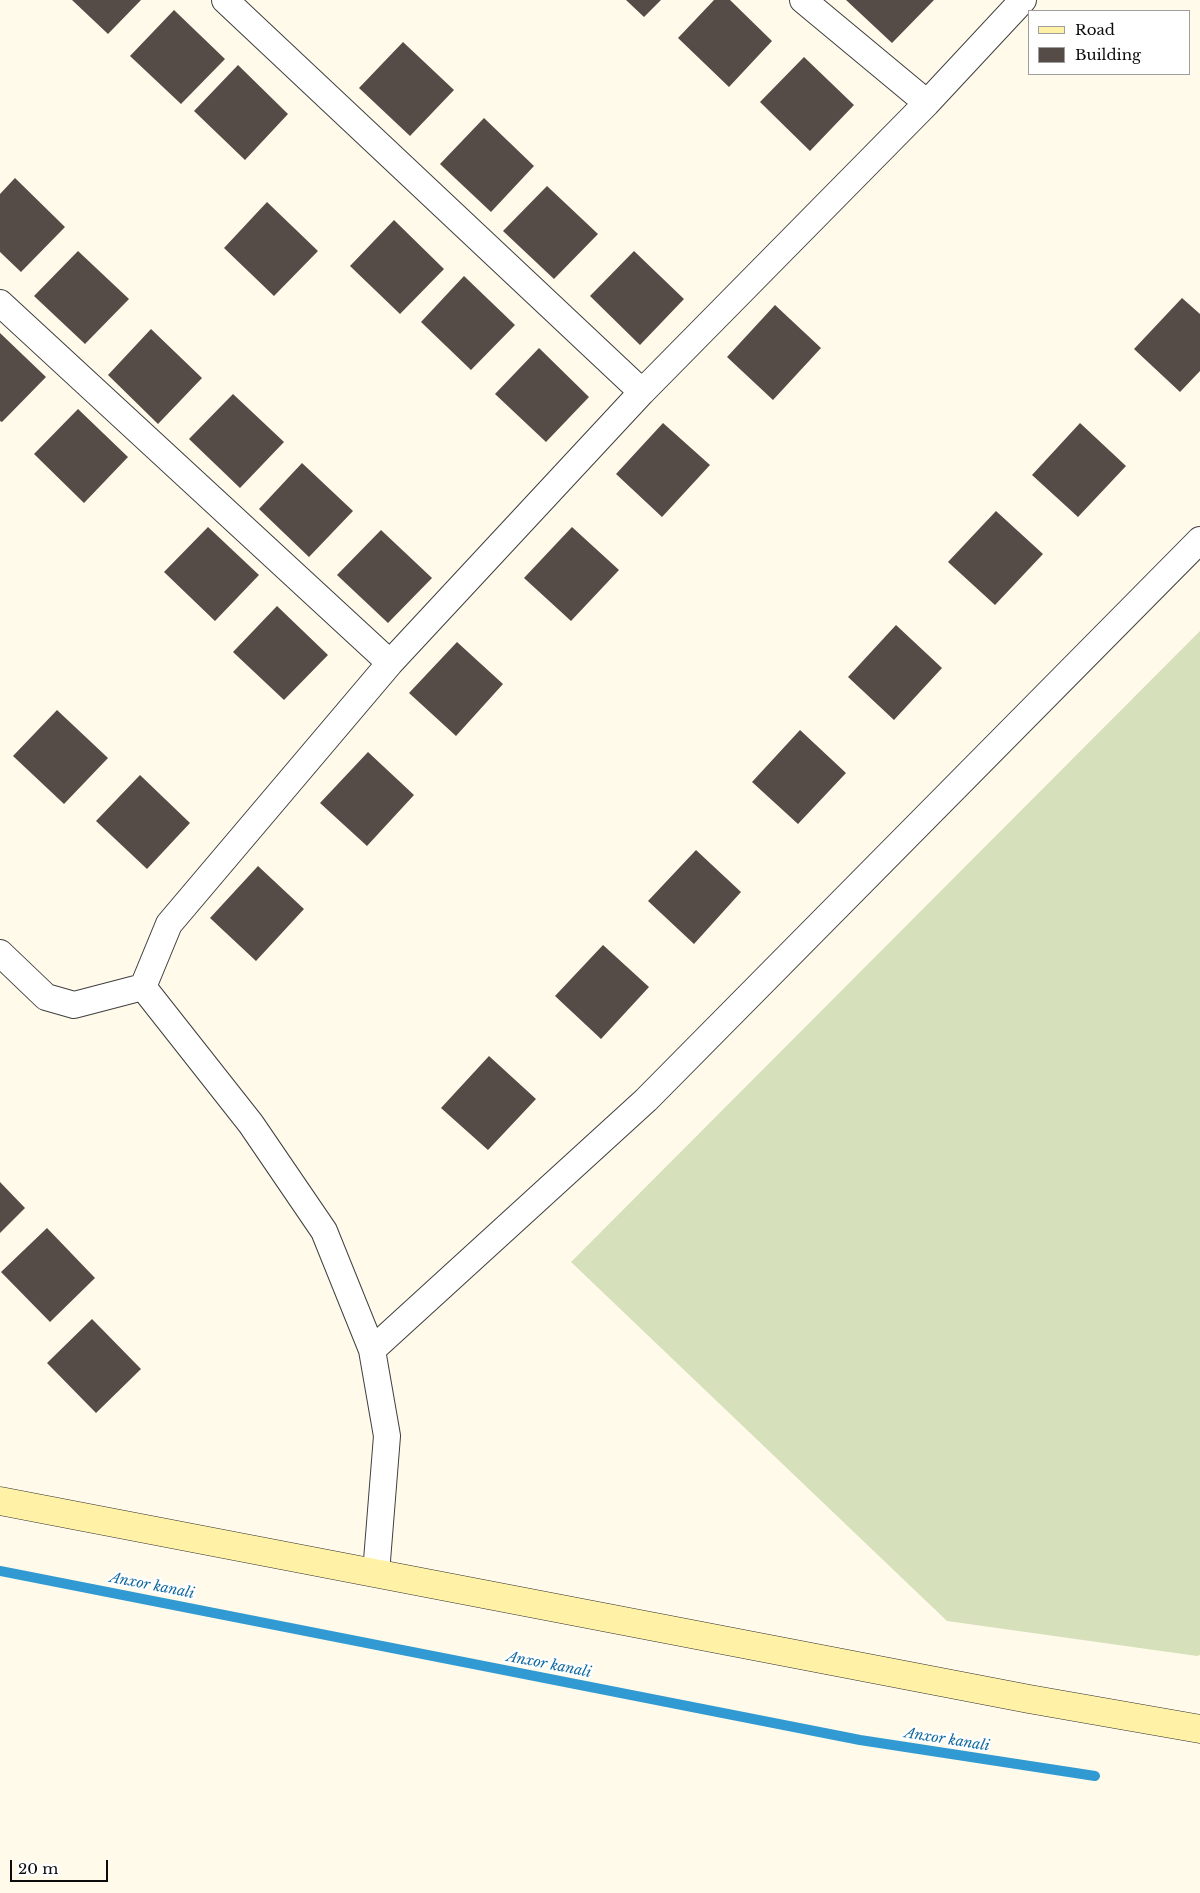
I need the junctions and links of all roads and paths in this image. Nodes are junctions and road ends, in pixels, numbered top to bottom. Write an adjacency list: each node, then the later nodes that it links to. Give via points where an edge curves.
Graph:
1 (225, 0): 6 (street)
2 (803, 0): 4 (street)
3 (1023, 0): 4 (street)
4 (927, 103): 6 (street)
5 (0, 303): 8 (street)
6 (642, 392): 8 (street)
7 (1200, 540): 11 (street, via 646,1100)
8 (390, 663): 10 (street, via 168,924)
9 (0, 953): 10 (street, via 46,997 74,1005)
10 (143, 988): 11 (street, via 250,1124 324,1231)
11 (372, 1350): 13 (street, via 387,1436)
12 (0, 1501): 13 (street)
13 (376, 1574): 14 (street)
14 (1200, 1729)

